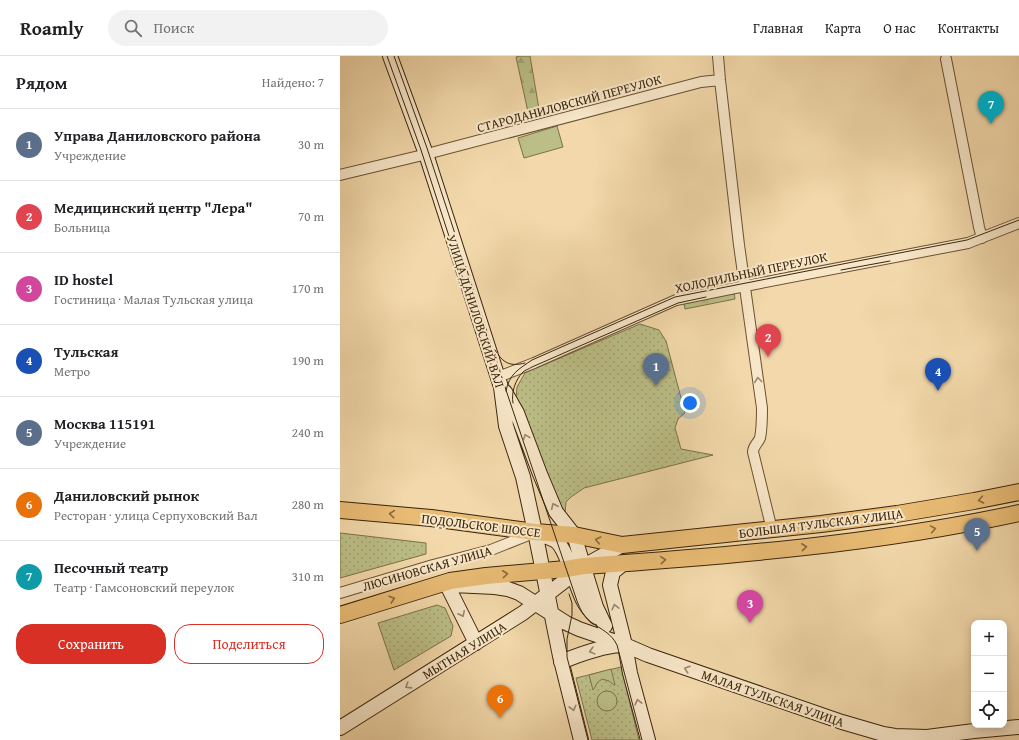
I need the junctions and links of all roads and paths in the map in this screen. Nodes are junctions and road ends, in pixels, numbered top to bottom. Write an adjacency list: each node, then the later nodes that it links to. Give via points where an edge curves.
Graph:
1 (390, 56): 5 (main road, УЛИЦА ДАНИЛОВСКИЙ ВАЛ)
2 (718, 56): 4 (street)
3 (946, 59): 8 (street)
4 (720, 80): 5 (street, СТАРОДАНИЛОВСКИЙ ПЕРЕУЛОК, via 701,82); 9 (street)
5 (426, 154): 6 (street, СТАРОДАНИЛОВСКИЙ ПЕРЕУЛОК); 10 (main road, УЛИЦА ДАНИЛОВСКИЙ ВАЛ)
6 (340, 175)
7 (1019, 223): 8 (street, ХОЛОДИЛЬНЫЙ ПЕРЕУЛОК)
8 (982, 238): 9 (street, ХОЛОДИЛЬНЫЙ ПЕРЕУЛОК, via 968,243)
9 (745, 286): 10 (street, ХОЛОДИЛЬНЫЙ ПЕРЕУЛОК, via 676,300 534,363); 14 (street, one-way to 9, via 753,452 760,438 762,408)
10 (500, 382): 15 (main road, УЛИЦА ДАНИЛОВСКИЙ ВАЛ, via 506,426 523,477); 16 (main road, one-way to 10, via 556,512 517,414)
11 (1019, 492): 14 (main road, БОЛЬШАЯ ТУЛЬСКАЯ УЛИЦА, one-way to 14, via 897,514)
12 (340, 510): 15 (main road, ПОДОЛЬСКОЕ ШОССЕ, one-way to 12, via 431,518)
13 (1019, 514): 18 (main road, БОЛЬШАЯ ТУЛЬСКАЯ УЛИЦА, one-way to 13, via 876,538)
14 (772, 530): 17 (main road, БОЛЬШАЯ ТУЛЬСКАЯ УЛИЦА)
15 (535, 532): 16 (main road, ПОДОЛЬСКОЕ ШОССЕ); 19 (main road, via 557,542); 20 (main road, УЛИЦА ДАНИЛОВСКИЙ ВАЛ); 22 (street, ЛЮСИНОВСКАЯ УЛИЦА, via 491,550)
16 (574, 535): 17 (main road, ПОДОЛЬСКОЕ ШОССЕ, one-way to 16); 19 (main road)
17 (622, 545): 19 (main road, МЫТНАЯ УЛИЦА)
18 (624, 563): 19 (main road, БОЛЬШАЯ ТУЛЬСКАЯ УЛИЦА); 28 (main road, one-way to 18, via 610,585 613,572)
19 (575, 570): 20 (main road, БОЛЬШАЯ ТУЛЬСКАЯ УЛИЦА); 23 (main road, МЫТНАЯ УЛИЦА); 28 (main road, via 605,626)
20 (543, 571): 21 (main road, ЛЮСИНОВСКАЯ УЛИЦА, one-way to 20, via 471,578); 23 (main road, УЛИЦА ДАНИЛОВСКИЙ ВАЛ)
21 (443, 585): 24 (main road, МАЛАЯ ТУЛЬСКАЯ УЛИЦА, via 508,589); 26 (main road, ЛЮСИНОВСКАЯ УЛИЦА, one-way to 21); 27 (main road, one-way to 27)
22 (340, 593)
23 (547, 594): 24 (main road, МЫТНАЯ УЛИЦА); 25 (main road)
24 (536, 603): 25 (main road, МАЛАЯ ТУЛЬСКАЯ УЛИЦА); 27 (main road, МЫТНАЯ УЛИЦА)
25 (551, 613): 28 (main road, МАЛАЯ ТУЛЬСКАЯ УЛИЦА, via 579,629); 29 (main road)
26 (340, 614)
27 (476, 643): 31 (main road, МЫТНАЯ УЛИЦА, one-way to 31)
28 (625, 645): 29 (main road, one-way to 29, via 609,646); 32 (main road, МАЛАЯ ТУЛЬСКАЯ УЛИЦА, one-way to 28, via 870,731); 34 (main road, one-way to 28)
29 (561, 662): 33 (main road, one-way to 33)
30 (1019, 727): 32 (main road, МАЛАЯ ТУЛЬСКАЯ УЛИЦА)
31 (340, 728)
32 (928, 738)
33 (581, 740)
34 (648, 740)

